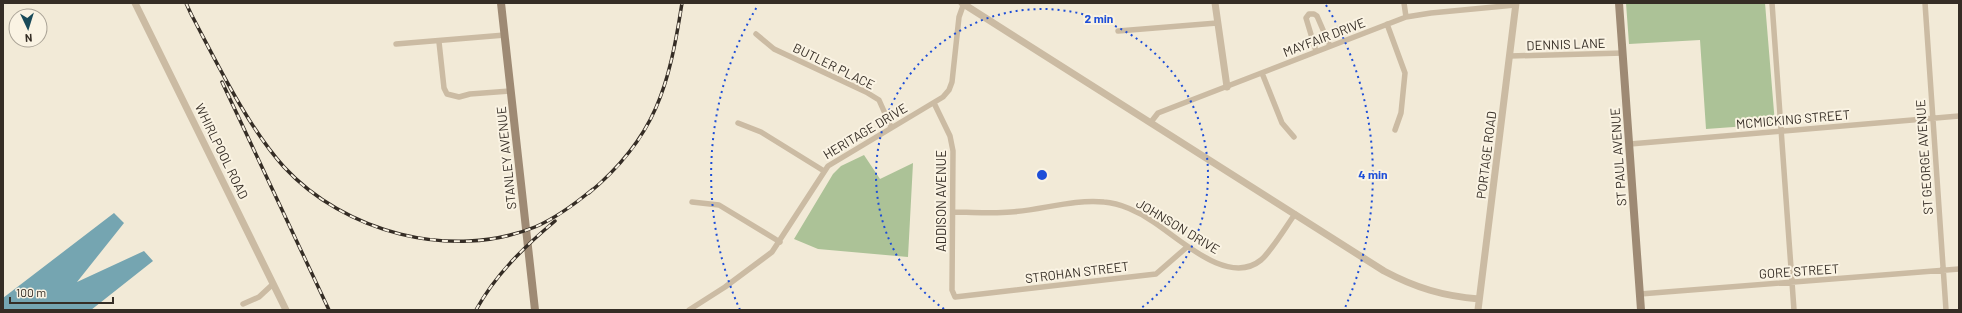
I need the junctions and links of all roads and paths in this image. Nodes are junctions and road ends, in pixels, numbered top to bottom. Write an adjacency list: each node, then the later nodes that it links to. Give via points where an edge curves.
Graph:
1 (135, 3): 44 (street, WHIRLPOOL ROAD)
2 (501, 3): 15 (main road, STANLEY AVENUE)
3 (963, 3): 25 (street, HERITAGE DRIVE, via 952,82 949,90); 28 (street)
4 (1215, 3): 11 (street)
5 (1404, 3): 10 (street)
6 (1619, 3): 20 (main road, ST PAUL AVENUE)
7 (1772, 3): 32 (street)
8 (1925, 3): 27 (street, ST GEORGE AVENUE)
9 (1516, 4): 10 (street, MAYFAIR DRIVE); 21 (street, PORTAGE ROAD)
10 (1406, 17): 12 (street, MAYFAIR DRIVE)
11 (1217, 24): 13 (street); 23 (street)
12 (1387, 24): 18 (street, MAYFAIR DRIVE); 31 (street, via 1405,73 1401,113)
13 (1118, 31)
14 (756, 34): 30 (street, BUTLER PLACE, via 774,49 879,100)
15 (505, 35): 16 (street); 24 (main road, STANLEY AVENUE)
16 (439, 42): 17 (street); 24 (street, via 444,88 447,94 459,97)
17 (396, 44)
18 (1330, 46): 19 (street, MAYFAIR DRIVE); 19 (street, via 1317,16 1309,14 1306,18)
19 (1316, 51): 22 (street, MAYFAIR DRIVE)
20 (1623, 53): 21 (street, DENNIS LANE); 34 (main road, ST PAUL AVENUE)
21 (1510, 56): 47 (street, PORTAGE ROAD)
22 (1262, 73): 23 (street, MAYFAIR DRIVE); 33 (street, via 1282,122)
23 (1227, 87): 28 (street, MAYFAIR DRIVE, via 1158,114)
24 (511, 91): 50 (main road, STANLEY AVENUE)
25 (934, 103): 30 (street, HERITAGE DRIVE); 37 (street, ADDISON AVENUE, via 952,143)
26 (1959, 116): 27 (street, MCMICKING STREET)
27 (1932, 118): 32 (street, MCMICKING STREET); 42 (street, ST GEORGE AVENUE)
28 (1151, 122): 38 (street)
29 (738, 123): 35 (street, via 761,132)
30 (891, 127): 35 (street, HERITAGE DRIVE, via 834,161)
31 (1395, 130)
32 (1781, 132): 34 (street, MCMICKING STREET); 43 (street)
33 (1294, 137)
34 (1630, 144): 45 (main road, ST PAUL AVENUE)
35 (824, 171): 39 (street, HERITAGE DRIVE)
36 (692, 202): 39 (street, via 718,205)
37 (953, 212): 40 (street, JOHNSON DRIVE, via 1010,212 1082,202 1105,202 1127,208 1152,220); 46 (street, ADDISON AVENUE, via 952,290 955,297)
38 (1295, 214): 40 (street, JOHNSON DRIVE, via 1262,260 1253,265 1239,268 1225,266); 47 (street, via 1384,271 1426,290)
39 (780, 242): 51 (street, HERITAGE DRIVE, via 759,263)
40 (1187, 246): 46 (street, STROHAN STREET, via 1156,274)
41 (1959, 269): 42 (street, GORE STREET)
42 (1943, 270): 43 (street, GORE STREET); 55 (street, ST GEORGE AVENUE)
43 (1792, 282): 45 (street, GORE STREET); 54 (street)
44 (273, 284): 48 (street, via 259,297); 49 (street, WHIRLPOOL ROAD)
45 (1640, 294): 53 (main road, ST PAUL AVENUE)
46 (960, 297)
47 (1479, 299): 52 (street, PORTAGE ROAD)
48 (243, 304)
49 (286, 310)
50 (535, 310)
51 (689, 310)
52 (1478, 310)
53 (1641, 310)
54 (1794, 310)
55 (1946, 310)

